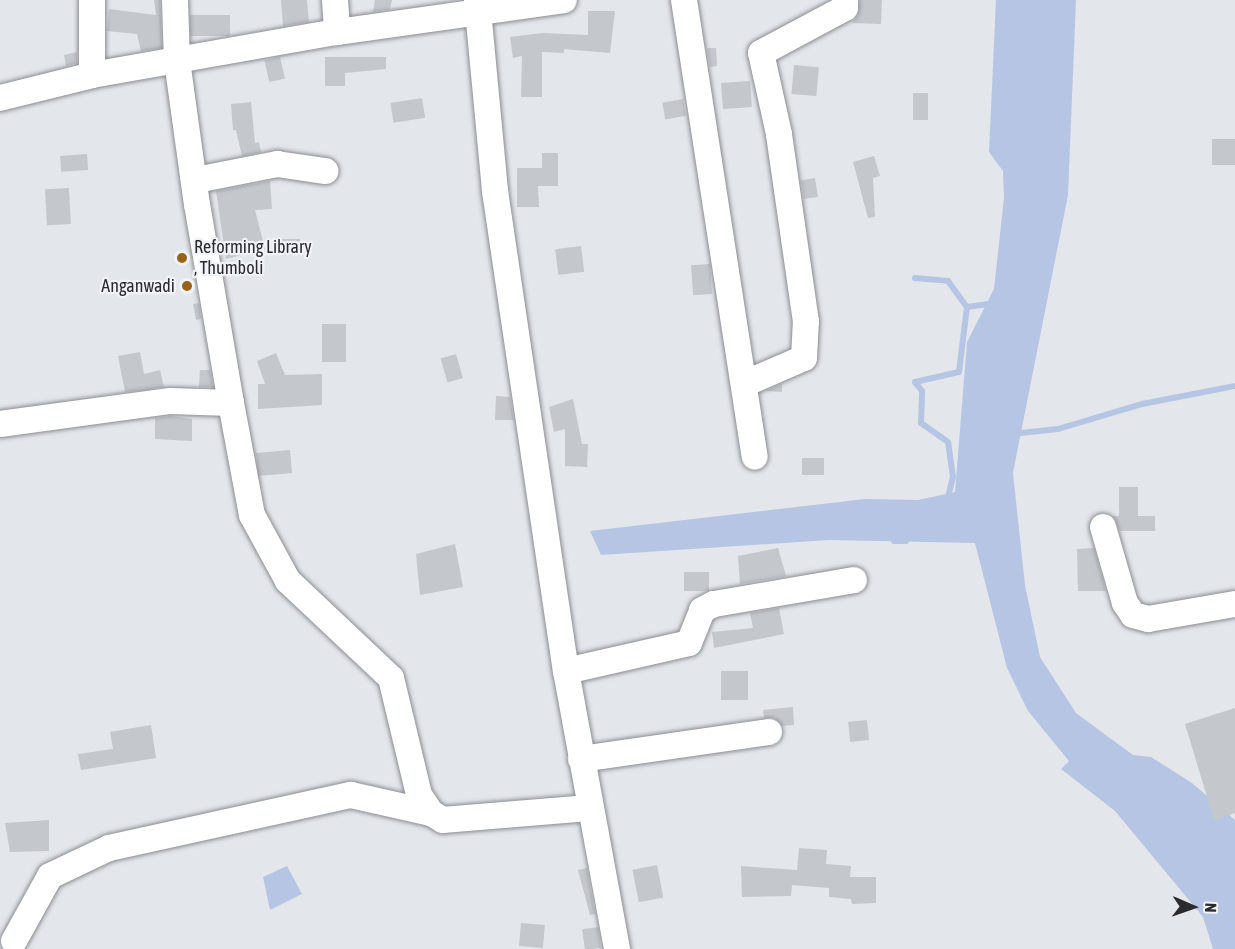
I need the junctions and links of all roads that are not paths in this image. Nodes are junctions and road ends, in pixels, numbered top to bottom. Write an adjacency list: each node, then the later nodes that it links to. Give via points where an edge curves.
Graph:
1 (92, 0): 10 (street)
2 (175, 0): 9 (street)
3 (335, 0): 8 (street)
4 (564, 0): 7 (street)
5 (684, 0): 14 (street)
6 (845, 0): 14 (street, via 845,8 761,53 779,134 806,322 804,358)
7 (478, 7): 8 (street); 21 (street, via 495,191)
8 (337, 32): 9 (street)
9 (177, 61): 10 (street); 13 (street)
10 (92, 75): 11 (street)
11 (0, 98)
12 (325, 171): 13 (street, via 277,164)
13 (196, 180): 15 (street)
14 (744, 384): 17 (street)
15 (231, 403): 16 (street, via 170,401); 25 (street, via 252,515 288,581 391,678 419,795)
16 (0, 424)
17 (755, 457)
18 (1103, 527): 20 (street, via 1125,603 1133,615 1148,619)
19 (854, 580): 21 (street, via 714,604 702,610 689,643)
20 (1235, 604)
21 (566, 671): 23 (street)
22 (769, 732): 23 (street)
23 (581, 759): 24 (street)
24 (589, 808): 25 (street, via 443,820); 27 (street)
25 (430, 813): 26 (street, via 351,795 109,848 50,876)
26 (14, 940)
27 (617, 949)

